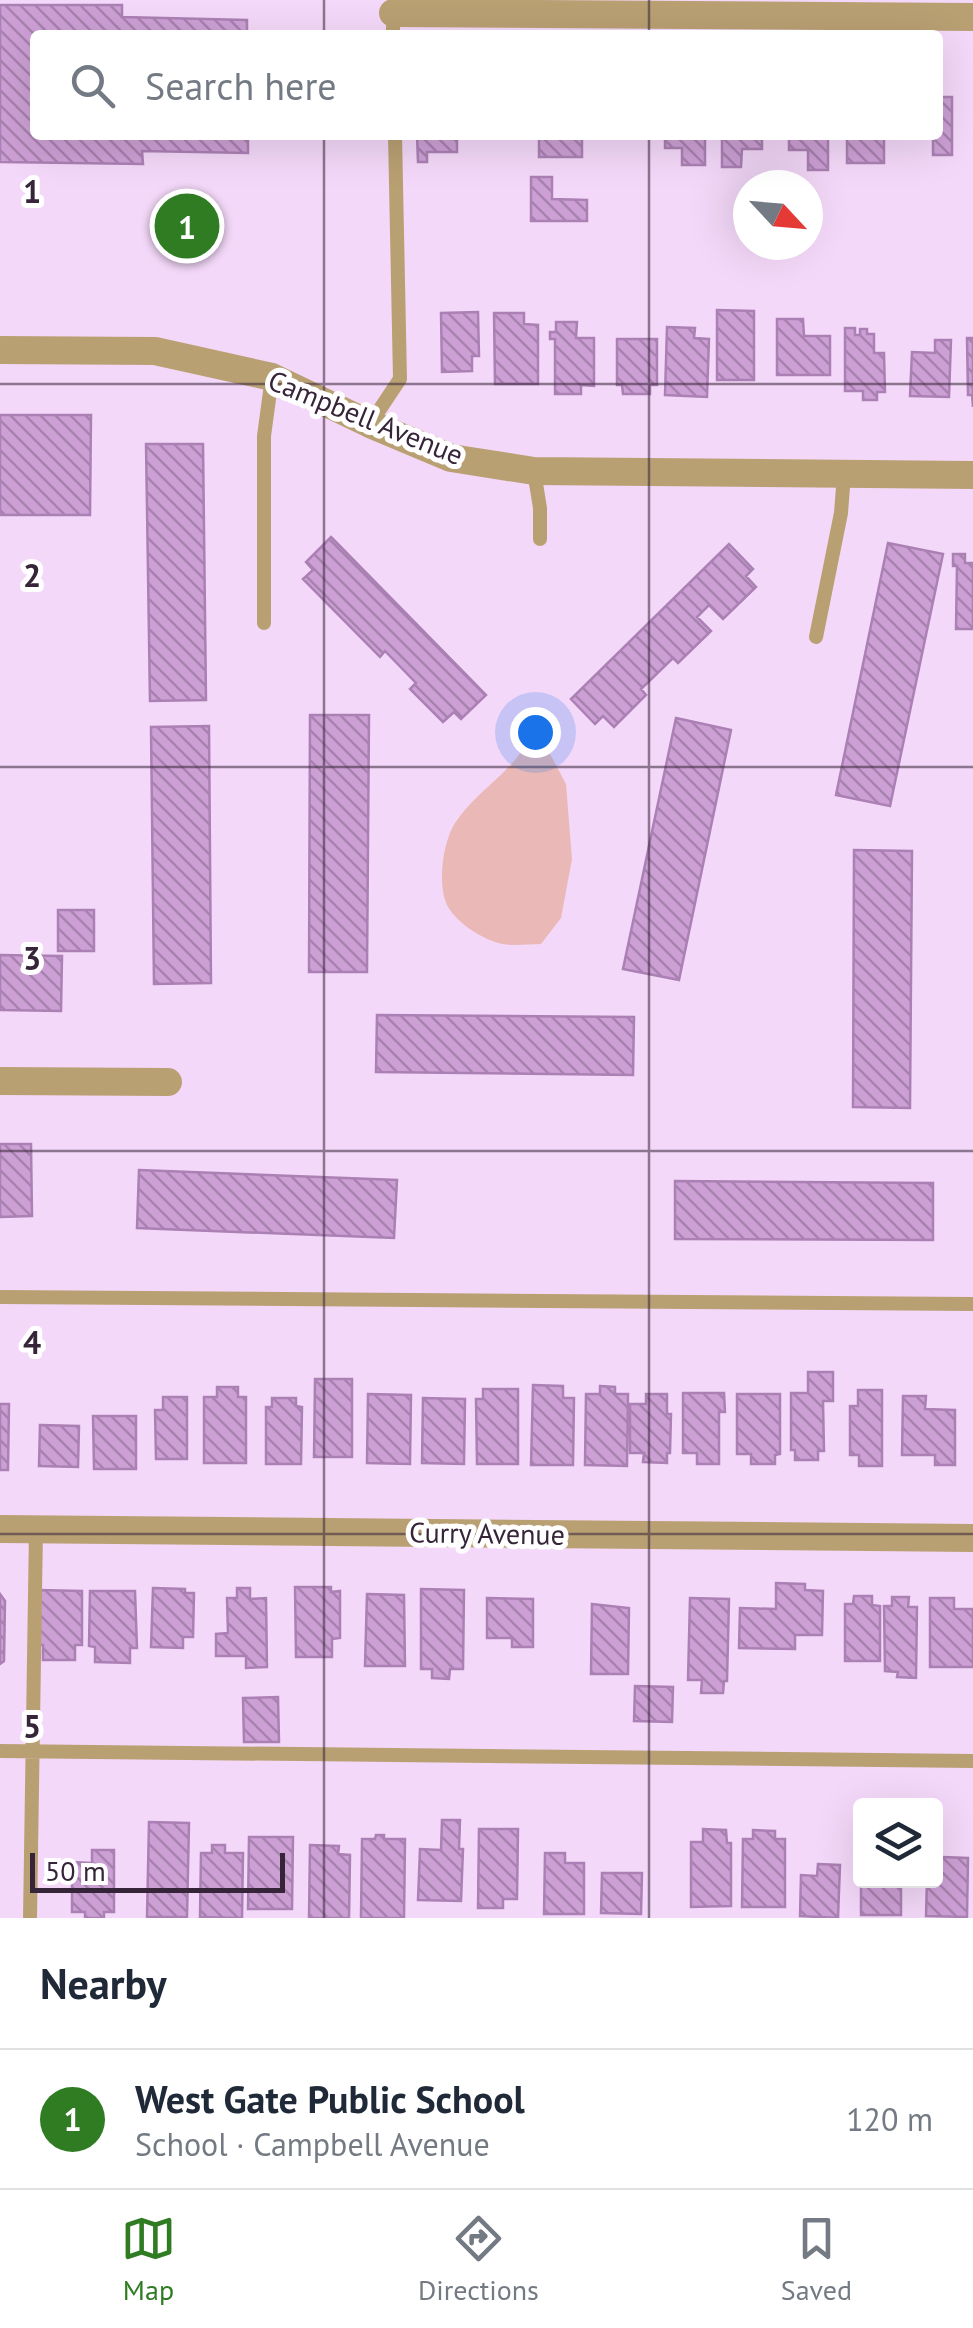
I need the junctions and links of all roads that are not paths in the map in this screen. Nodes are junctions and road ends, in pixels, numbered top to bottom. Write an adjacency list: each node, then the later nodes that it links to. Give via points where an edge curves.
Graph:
1 (393, 16): 2 (street)
2 (973, 18)
3 (395, 140): 6 (lane, via 400,379)
4 (0, 350): 5 (street, Campbell Avenue, via 155,351)
5 (272, 376): 6 (street, Campbell Avenue); 11 (lane, via 264,436)
6 (370, 424): 7 (street, Campbell Avenue, via 451,458)
7 (534, 470): 8 (street, Campbell Avenue); 10 (lane)
8 (844, 474): 9 (street, Campbell Avenue); 12 (lane)
9 (973, 476)
10 (540, 539)
11 (264, 623)
12 (816, 637)
13 (0, 1081): 14 (street)
14 (168, 1082)
15 (0, 1297): 16 (lane)
16 (973, 1304)
17 (0, 1529): 18 (street, Curry Avenue)
18 (36, 1529): 19 (street, Curry Avenue); 21 (lane)
19 (973, 1538)
20 (0, 1751): 21 (lane)
21 (32, 1751): 22 (lane); 23 (lane)
22 (973, 1761)
23 (30, 1918)

